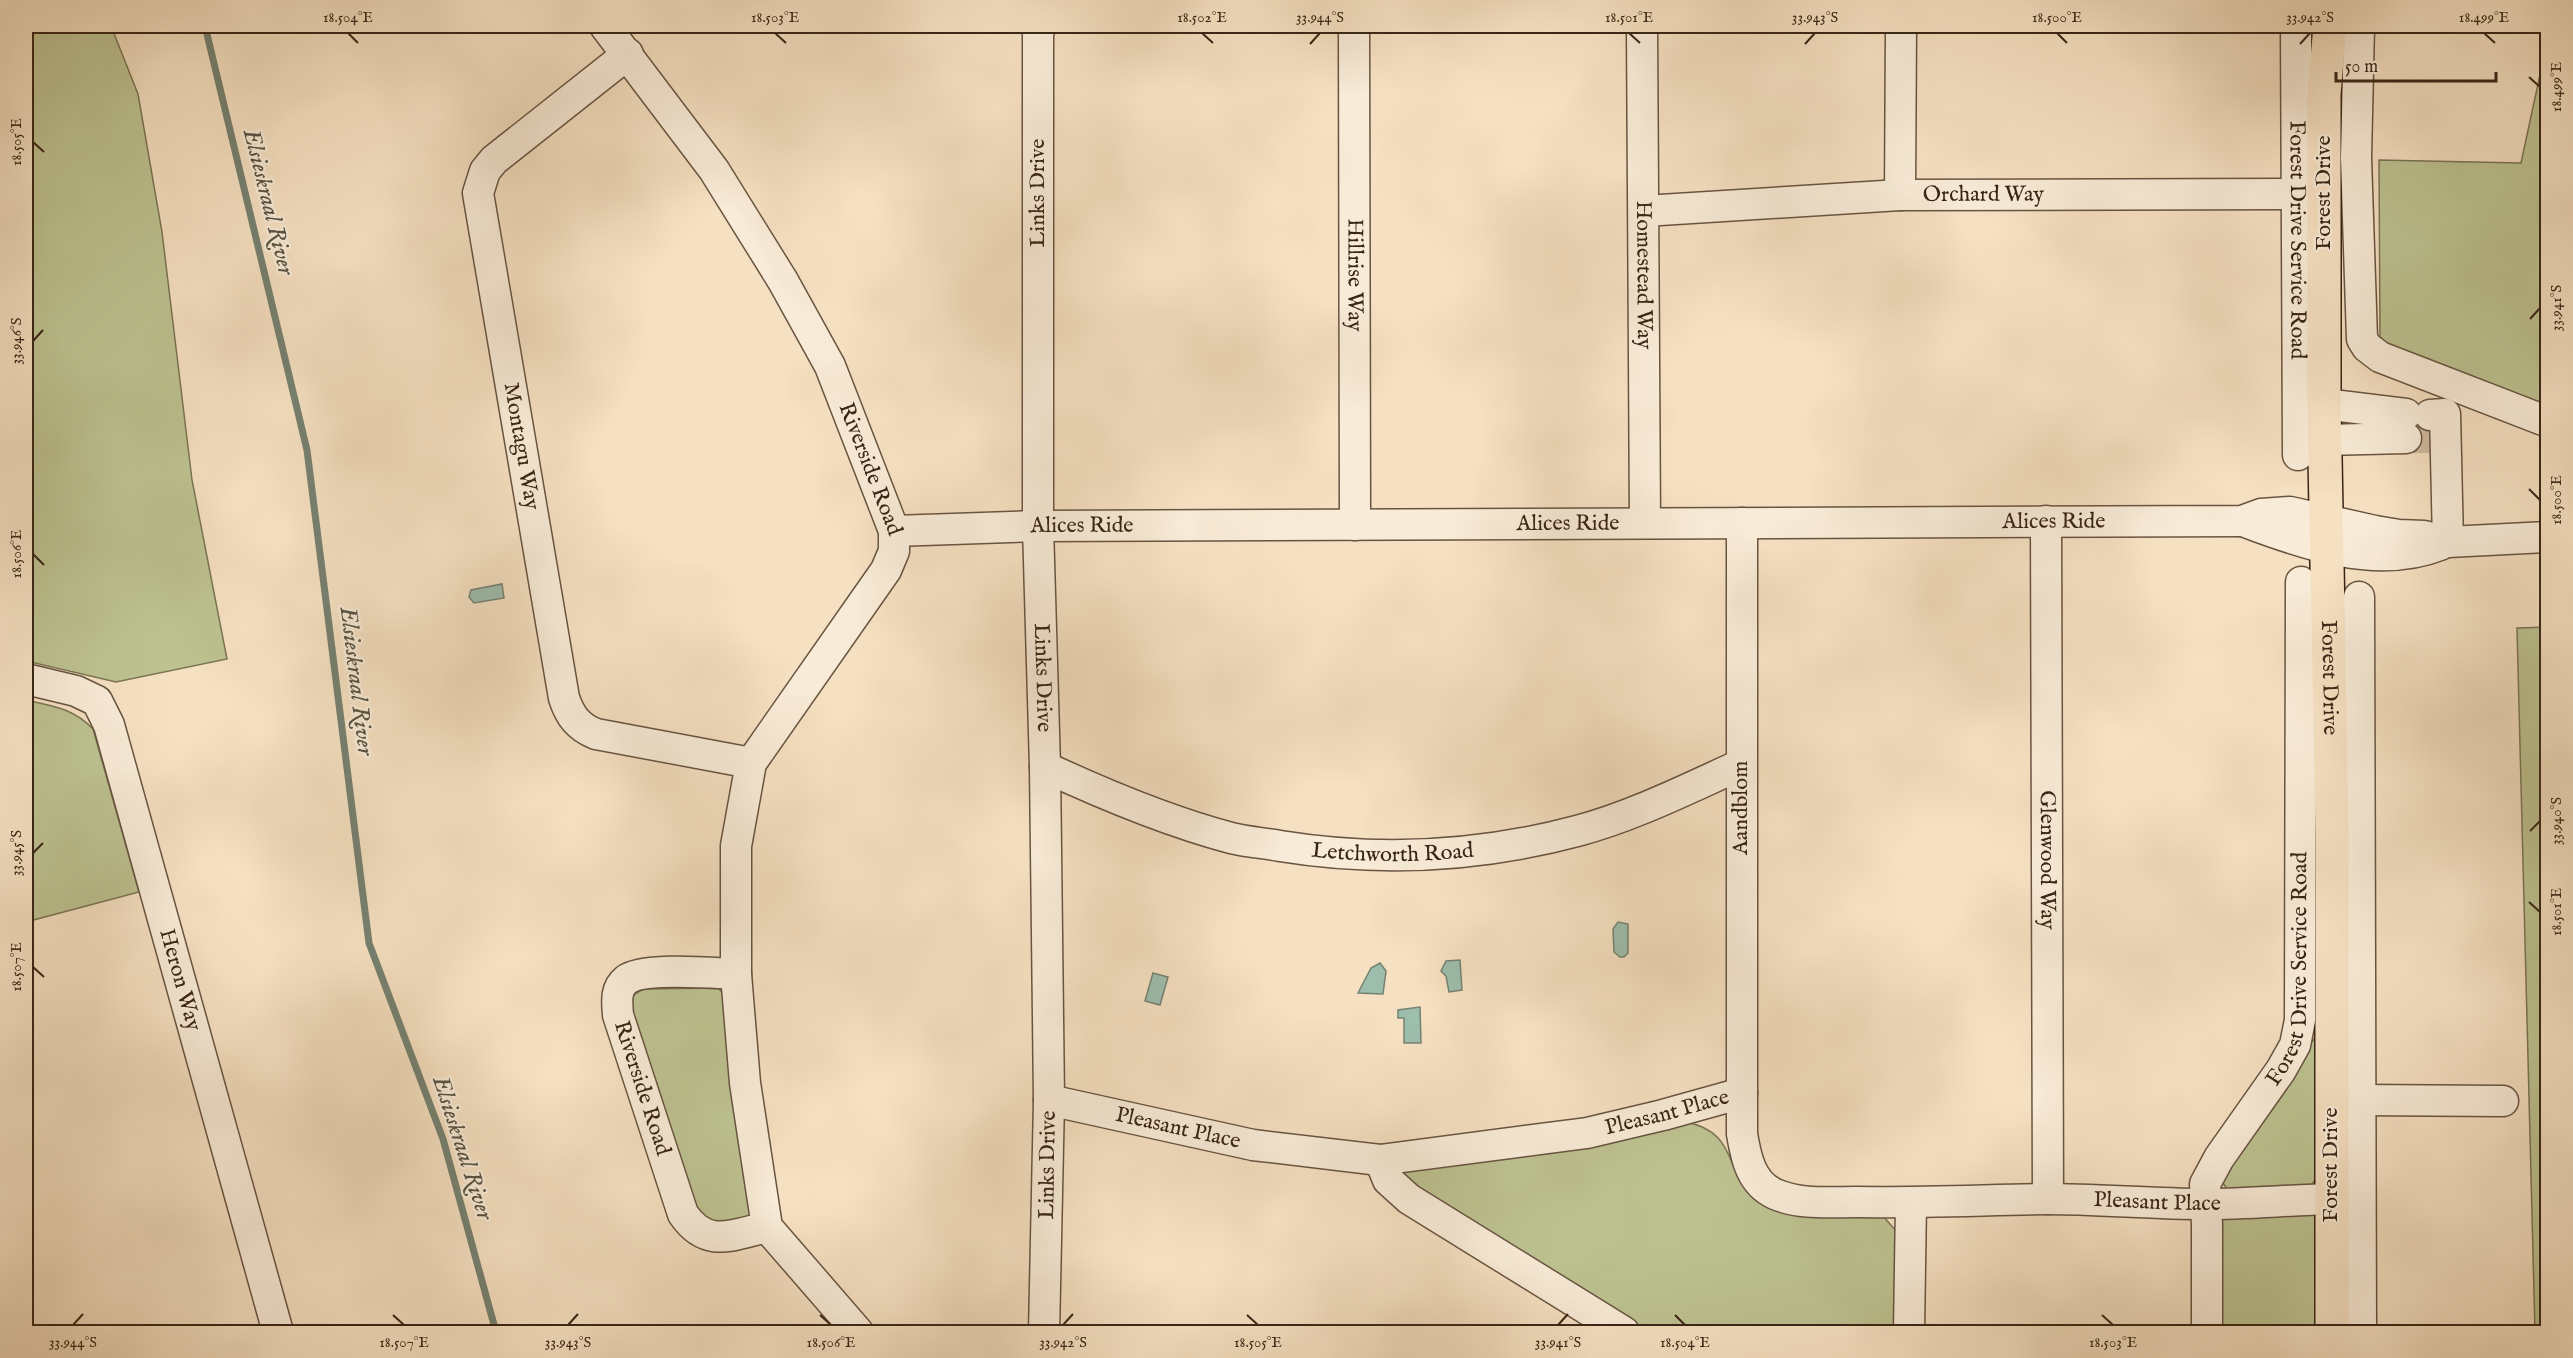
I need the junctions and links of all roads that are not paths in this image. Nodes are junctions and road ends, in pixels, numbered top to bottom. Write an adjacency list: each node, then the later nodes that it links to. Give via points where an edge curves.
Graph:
1 (605, 26): 10 (street, Riverside Road)
2 (1040, 26): 22 (street, Links Drive)
3 (1354, 26): 21 (street, Hillrise Way)
4 (1642, 26): 13 (street, Homestead Way)
5 (1926, 26): 9 (street)
6 (2296, 26): 11 (street, Forest Drive Service Road)
7 (2330, 26): 11 (main road, Forest Drive)
8 (2359, 26): 15 (street, via 2356,158 2362,339 2380,357)
9 (1901, 38): 12 (street)
10 (628, 54): 23 (street, Riverside Road, via 714,170 783,281 830,366); 30 (street, Montagu Way, via 494,160 485,171 478,193 562,687 568,711 586,730)
11 (2310, 194): 12 (street, Orchard Way); 14 (main road, Forest Drive); 17 (street, Forest Drive Service Road)
12 (1900, 195): 13 (street, Orchard Way)
13 (1644, 211): 19 (street, Homestead Way)
14 (2324, 404): 16 (street); 17 (main road, Forest Drive)
15 (2547, 422)
16 (2427, 426): 17 (street); 26 (street)
17 (2311, 448): 24 (main road, Forest Drive)
18 (2046, 521): 20 (street, Alices Ride); 24 (street, Alices Ride, via 2241,521 2261,514 2290,512); 39 (street, Glenwood Way)
19 (1645, 523): 20 (street, Alices Ride); 21 (street, Alices Ride)
20 (1742, 523): 31 (street, Aandblom)
21 (1355, 525): 22 (street, Alices Ride)
22 (1038, 526): 23 (street, Alices Ride); 32 (street, Links Drive)
23 (894, 531): 30 (street, Riverside Road, via 894,551 885,570)
24 (2326, 533): 26 (street, Alices Ride, via 2424,536); 40 (main road, Forest Drive, via 2332,831)
25 (2547, 537): 26 (street, Alices Ride)
26 (2448, 542)
27 (2301, 582): 42 (street, Forest Drive Service Road, via 2300,1020 2295,1045 2281,1070 2205,1184)
28 (2359, 597): 36 (street)
29 (26, 679): 44 (street, Heron Way, via 76,691 97,701 109,725)
30 (751, 763): 33 (street, Riverside Road, via 736,846)
31 (1740, 765): 32 (street, Letchworth Road, via 1648,806 1578,831 1508,846 1377,857 1232,838 1102,794); 34 (street, Aandblom)
32 (1045, 767): 35 (street, Links Drive)
33 (736, 974): 43 (street, Riverside Road, via 745,1083); 43 (street, Riverside Road, via 640,973 624,981 616,995 618,1014 683,1214 692,1227 705,1236 719,1238)
34 (1742, 1093): 38 (street, Pleasant Place, via 1587,1133); 41 (street, Pleasant Place, via 1746,1158 1763,1187 1798,1201)
35 (1049, 1100): 38 (street, Pleasant Place, via 1253,1145); 46 (street, Links Drive)
36 (2360, 1100): 37 (street); 51 (street)
37 (2503, 1101)
38 (1380, 1160): 47 (street, via 1388,1180 1409,1199)
39 (2048, 1199): 41 (street, Pleasant Place); 42 (street, Pleasant Place)
40 (2332, 1199): 42 (street, Pleasant Place); 50 (main road, Forest Drive)
41 (1911, 1203): 48 (street)
42 (2206, 1204): 49 (street, Forest Drive Service Road)
43 (767, 1227): 45 (street)
44 (278, 1332)
45 (858, 1332)
46 (1044, 1332)
47 (1624, 1332)
48 (1910, 1332)
49 (2207, 1332)
50 (2332, 1332)
51 (2361, 1332)

